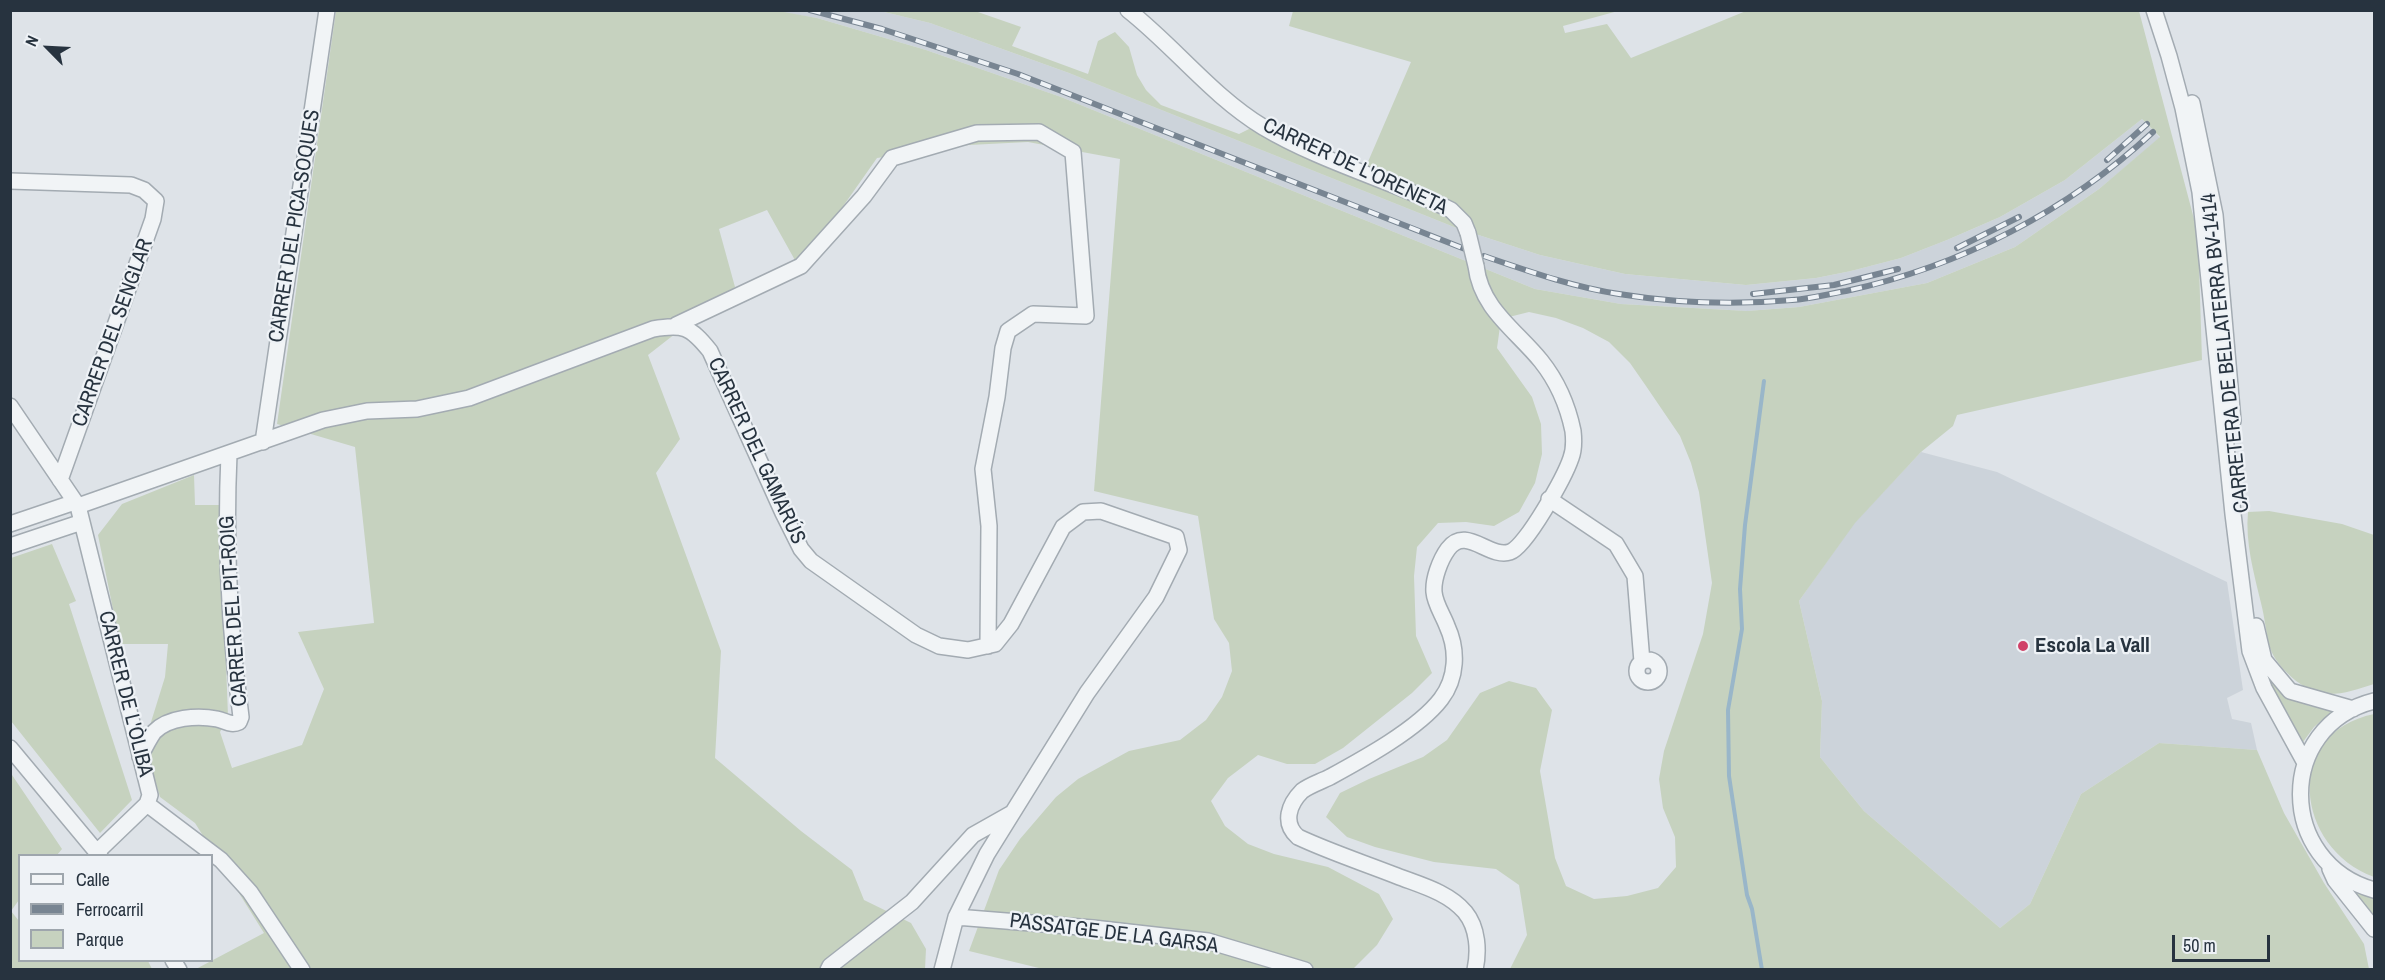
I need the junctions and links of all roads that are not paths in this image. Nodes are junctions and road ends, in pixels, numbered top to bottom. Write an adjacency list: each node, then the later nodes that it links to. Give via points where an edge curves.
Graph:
1 (327, 10): 8 (street, CARRER DEL PICA-SOQUES)
2 (1128, 10): 11 (street, CARRER DE L'ORENETA, bridge, via 1232,105 1263,127 1451,210 1464,223 1482,293 1542,362 1566,406 1573,449)
3 (2154, 10): 13 (street, via 2183,108 2200,192)
4 (2165, 10): 13 (street, CARRETERA DE BELLATERRA BV-1414, via 2200,134 2216,215)
5 (10, 181): 10 (street, CARRER DEL SENGLAR, via 131,185 156,201 153,219)
6 (676, 326): 8 (street, via 653,329 469,398 417,409 367,411 323,420); 18 (street, CARRER DEL GAMARÚS, via 697,335 710,351 783,513 811,561 916,635 939,646 968,650); 18 (street, via 801,266 864,196 892,158 977,133 1039,132 1074,152 1086,316 1034,314 1008,331 983,469 989,526)
7 (10, 406): 10 (street)
8 (262, 442): 9 (street)
9 (229, 453): 12 (street); 23 (street, CARRER DEL PIT-ROIG, via 230,604 240,722 234,725 193,717 166,724 155,731)
10 (60, 480): 12 (street)
11 (1549, 499): 19 (street, via 1616,544 1635,576); 38 (street, via 1528,536 1513,552 1496,553 1465,540 1449,548 1434,591 1455,654 1447,690 1429,712 1383,745 1302,791 1289,815 1290,827 1298,837 1455,902 1473,927)
12 (77, 504): 14 (street, CARRER DE L'ÒLIBA); 15 (street)
13 (2237, 513): 17 (street, CARRETERA DE BELLATERRA BV-1414)
14 (82, 522): 16 (street); 23 (street, CARRER DE L'ÒLIBA)
15 (10, 524)
16 (10, 546)
17 (2245, 582): 21 (street, CARRETERA DE BELLATERRA BV-1414, via 2265,660 2290,691); 24 (street, CARRETERA DE BELLATERRA BV-1414, via 2250,651 2264,687)
18 (988, 646): 26 (street, via 995,644 1011,624 1063,527 1083,512 1101,511 1176,537 1179,550 1156,597 1088,693)
19 (1642, 662)
20 (2374, 701): 21 (street)
21 (2354, 709): 24 (street, via 2324,731)
22 (10, 748): 27 (street)
23 (140, 757): 25 (street, CARRER DE L'ÒLIBA, via 150,795)
24 (2305, 763): 30 (street, via 2300,789 2302,815 2311,840)
25 (147, 804): 27 (street); 28 (street, CARRER DE L'ÒLIBA)
26 (1013, 813): 32 (street, via 987,854); 35 (street, via 973,835 904,909)
27 (98, 854)
28 (212, 854)
29 (213, 855): 34 (street, CARRER DE L'ÒLIBA, via 250,892)
30 (2325, 861): 31 (street, via 2349,880); 33 (street)
31 (2374, 890)
32 (956, 917): 36 (street); 37 (street, PASSATGE DE LA GARSA, via 1208,941)
33 (2374, 929)
34 (302, 969)
35 (828, 969)
36 (942, 969)
37 (1305, 969)
38 (1475, 969)

